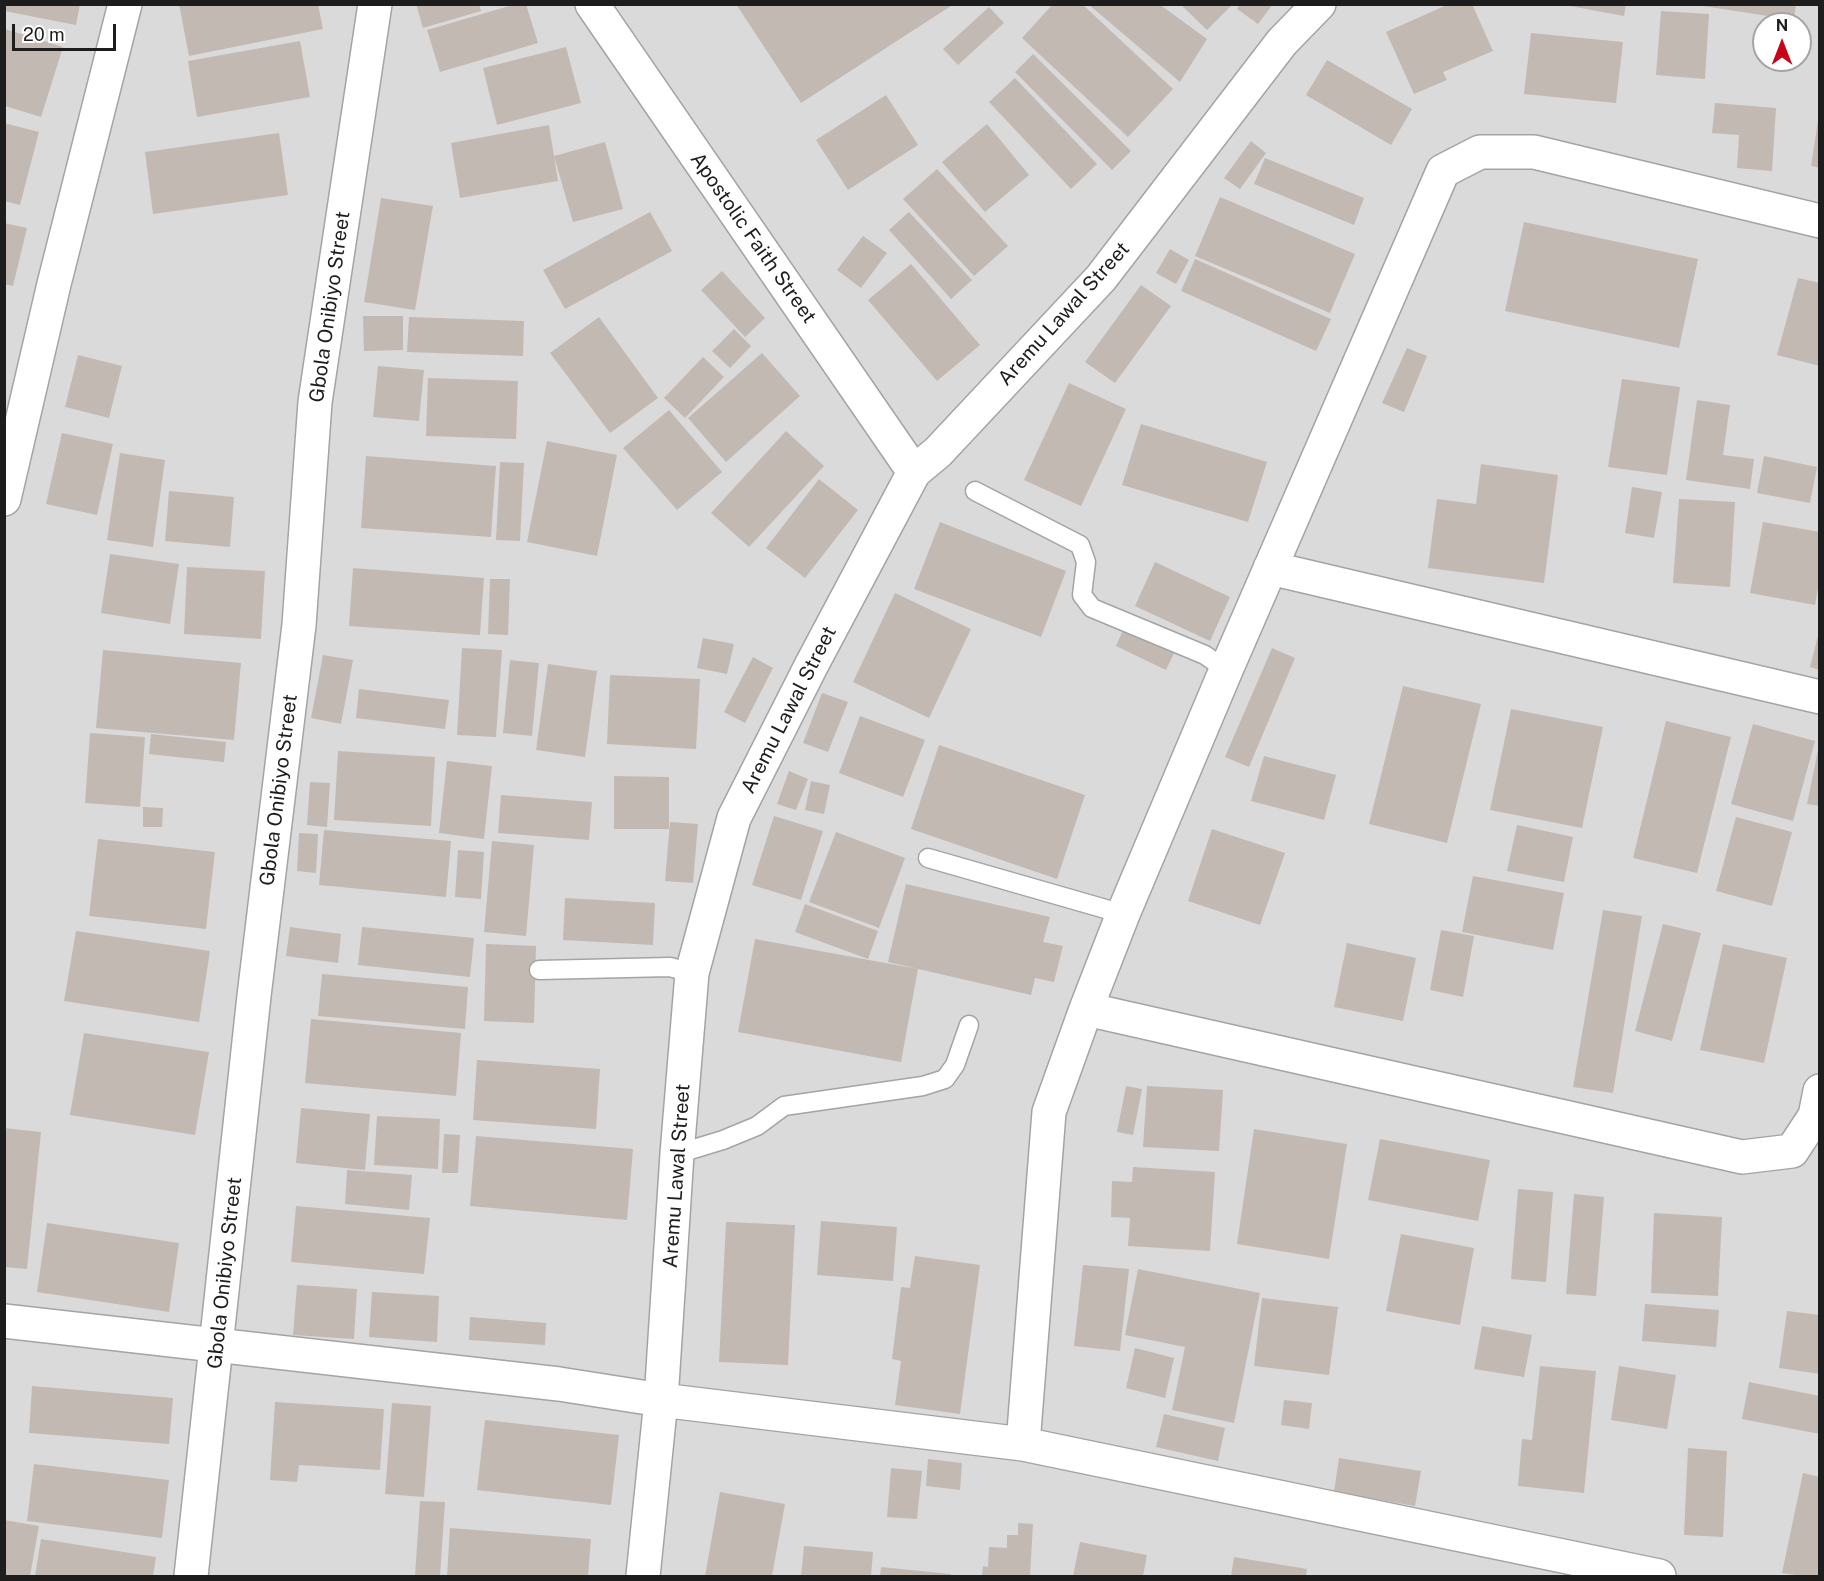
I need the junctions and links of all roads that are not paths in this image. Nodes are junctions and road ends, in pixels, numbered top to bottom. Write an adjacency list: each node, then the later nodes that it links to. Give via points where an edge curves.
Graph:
1 (125, 4): 8 (street)
2 (375, 4): 21 (street, Gbola Onibiyo Street, via 315,402 299,625 254,996)
3 (592, 4): 6 (street, Apostolic Faith Street)
4 (1319, 4): 6 (street, Aremu Lawal Street, via 1282,42 1101,278 938,452)
5 (1820, 221): 9 (street, via 1534,152 1480,152 1443,171)
6 (914, 472): 15 (street, Aremu Lawal Street, via 734,819)
7 (975, 491): 10 (lane, via 1080,545 1086,562 1082,596 1092,608 1206,655)
8 (4, 499)
9 (1270, 568): 10 (street); 11 (street)
10 (1226, 670): 13 (street)
11 (1820, 697)
12 (928, 858): 13 (lane)
13 (1123, 915): 16 (street)
14 (539, 970): 15 (lane, via 670,967)
15 (692, 973): 19 (street, Aremu Lawal Street)
16 (1086, 1009): 18 (street, via 1742,1157 1792,1151 1815,1116); 23 (street, via 1049,1112)
17 (969, 1025): 19 (lane, via 955,1065 945,1079 923,1086 784,1106 757,1126)
18 (1820, 1091)
19 (677, 1154): 22 (street, Aremu Lawal Street)
20 (4, 1321): 21 (street)
21 (218, 1344): 22 (street, via 559,1384); 24 (street, Gbola Onibiyo Street)
22 (661, 1400): 23 (street); 25 (street, Aremu Lawal Street)
23 (1023, 1444): 26 (street)
24 (191, 1576)
25 (643, 1576)
26 (1659, 1576)

